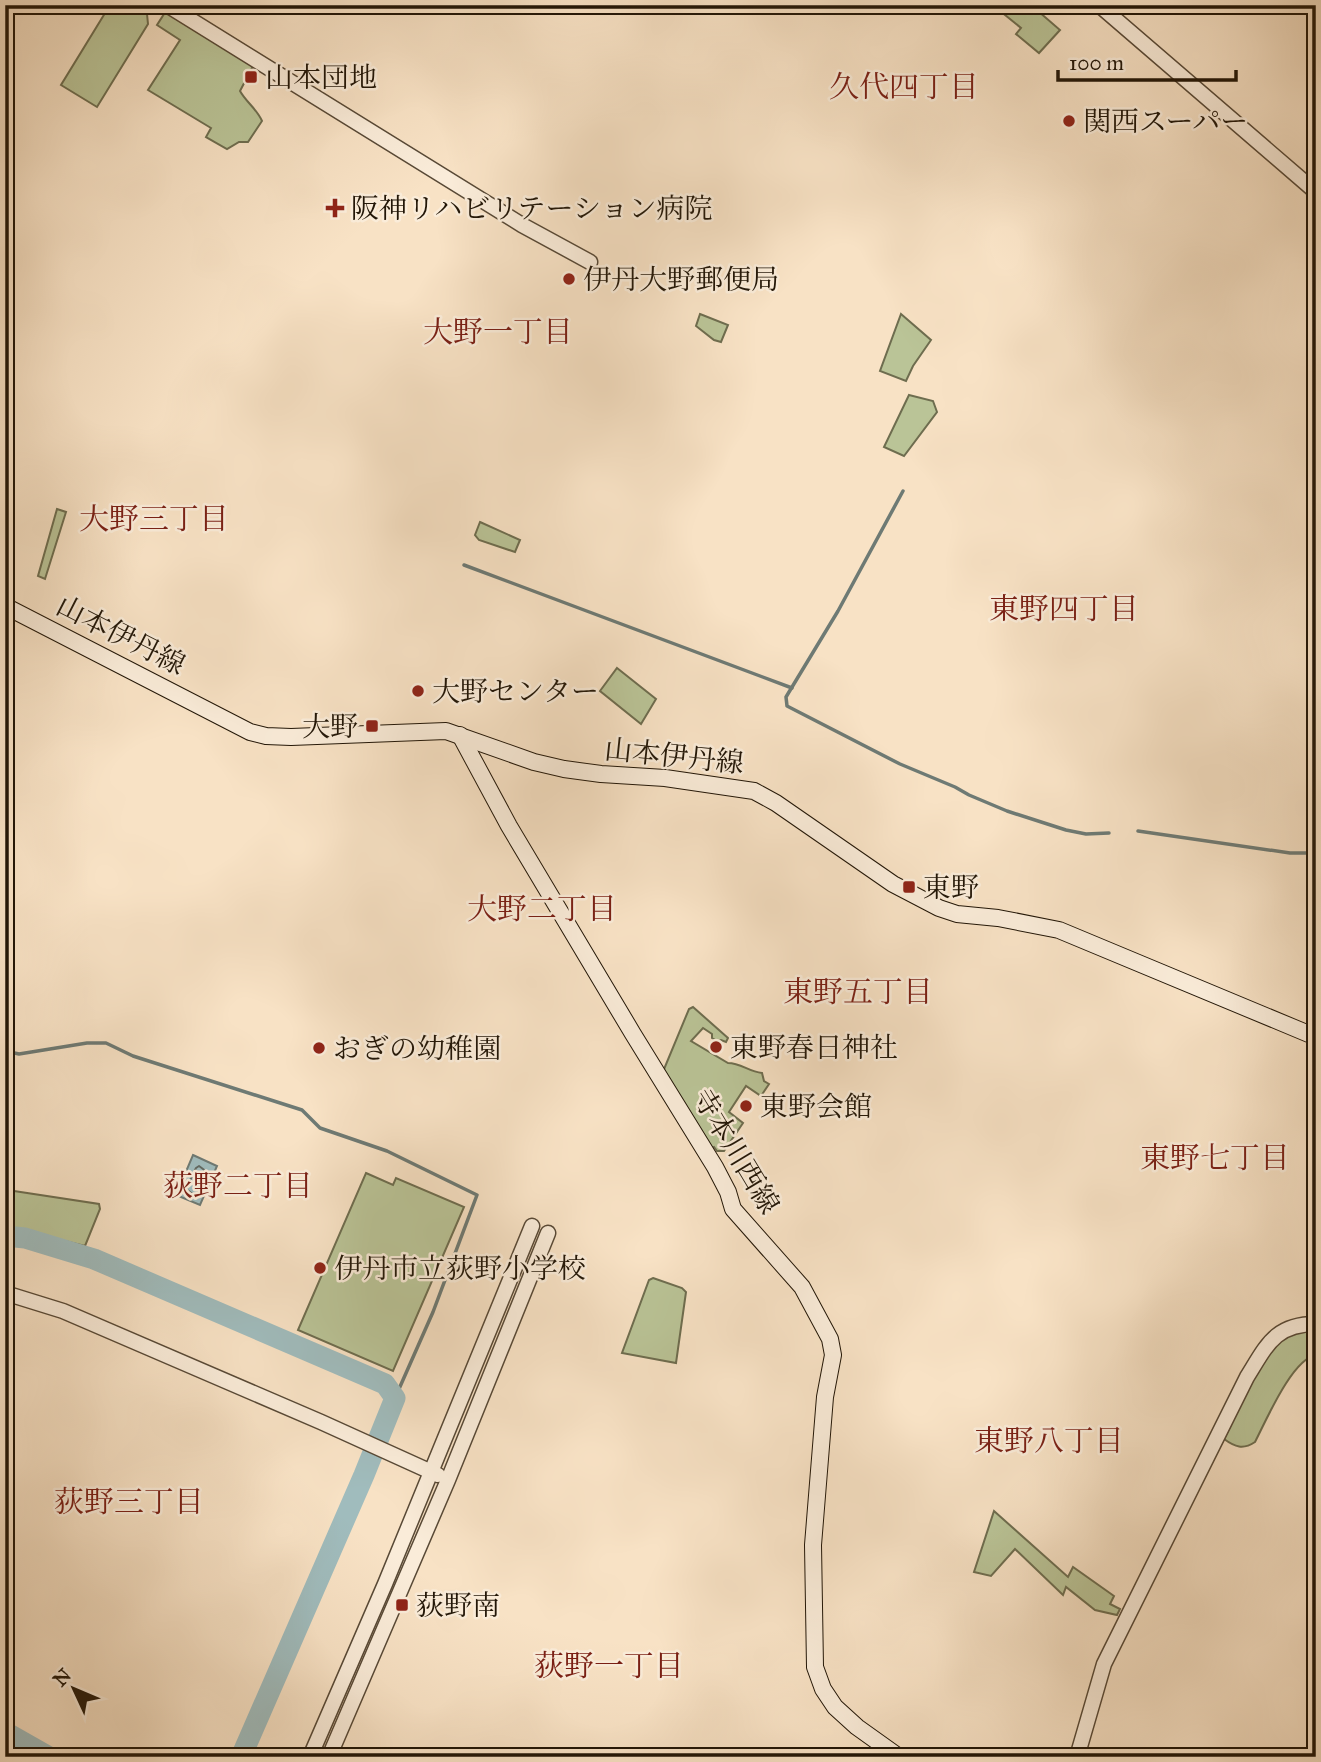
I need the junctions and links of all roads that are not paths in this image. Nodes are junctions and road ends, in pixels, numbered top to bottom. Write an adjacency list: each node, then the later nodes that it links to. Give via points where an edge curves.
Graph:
1 (167, 5): 4 (street, via 522,225)
2 (1098, 5): 3 (street)
3 (1316, 192)
4 (590, 262)
5 (5, 606): 6 (main road, 山本伊丹線, via 250,732 291,737 432,730)
6 (460, 735): 7 (main road, 山本伊丹線, via 565,769 754,790 893,884 939,908 1059,930); 16 (main road, 寺本川西線, via 509,826 715,1167 733,1209 802,1287 830,1339 833,1355 825,1397 813,1545 816,1667 835,1707)
7 (1316, 1037)
8 (532, 1226): 12 (street)
9 (548, 1233): 13 (street)
10 (5, 1293): 12 (street, via 63,1311)
11 (1316, 1324): 17 (street, via 1284,1329 1271,1339 1247,1377 1104,1664)
12 (431, 1472): 13 (street); 14 (street)
13 (448, 1480): 15 (street)
14 (310, 1757)
15 (329, 1757)
16 (899, 1757)
17 (1077, 1757)

